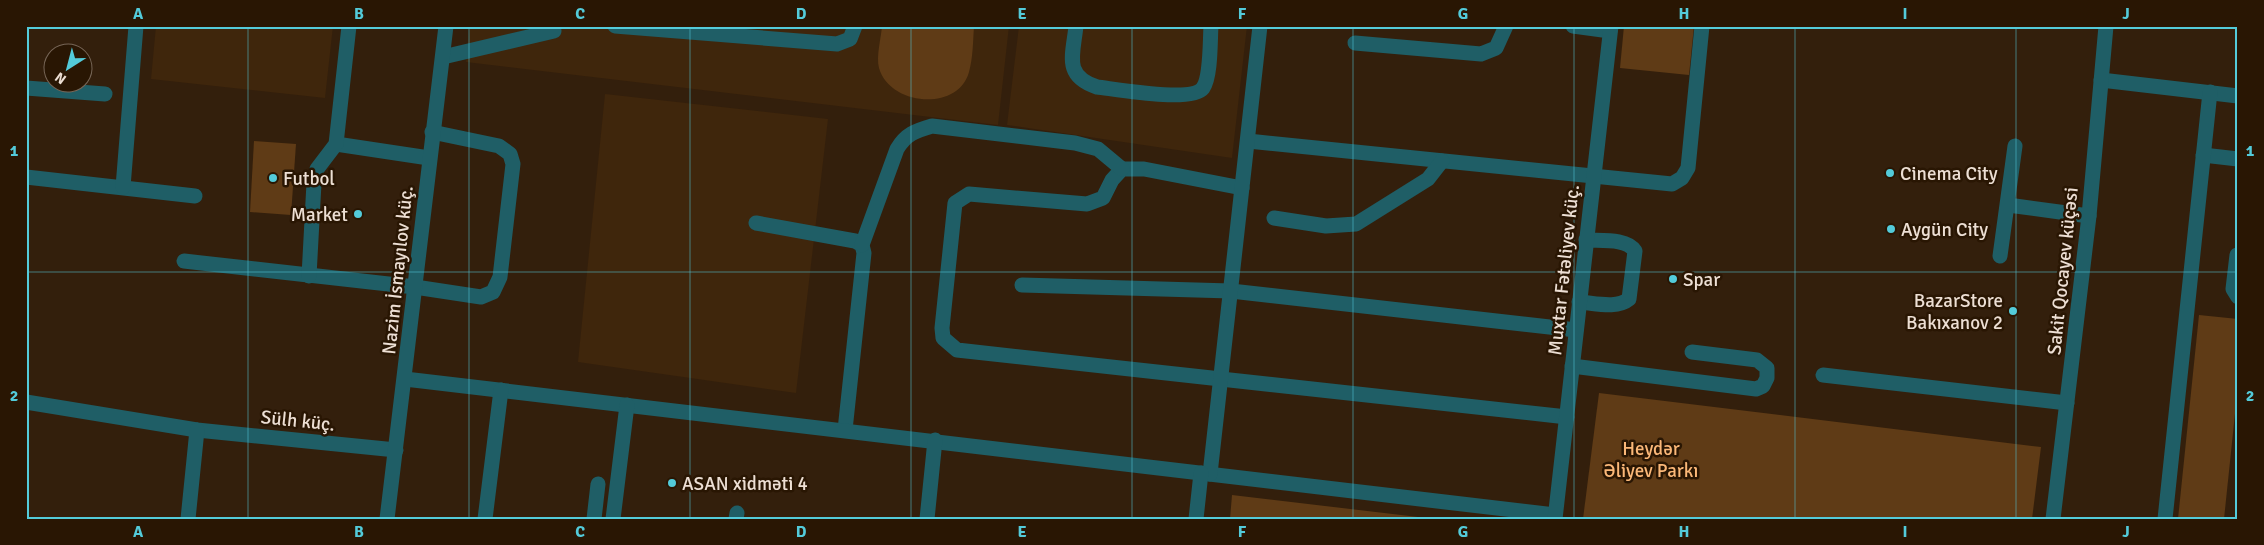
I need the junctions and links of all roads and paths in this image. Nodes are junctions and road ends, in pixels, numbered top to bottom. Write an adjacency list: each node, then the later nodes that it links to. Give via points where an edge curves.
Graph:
1 (136, 26): 33 (street)
2 (349, 26): 24 (street)
3 (446, 26): 16 (street, Nazim İsmayılov küç.)
4 (615, 26): 5 (street, via 837,44 850,39)
5 (855, 26)
6 (1076, 26): 7 (street, via 1072,66 1076,76 1085,83 1181,95 1203,88)
7 (1211, 26)
8 (1260, 26): 23 (street)
9 (1506, 26): 15 (street, via 1496,48 1481,54)
10 (1573, 26): 13 (street)
11 (1702, 26): 31 (street, via 1688,168 1682,178 1672,184)
12 (2106, 26): 17 (street, Sakit Qocayev küçəsi)
13 (1610, 28): 31 (street, Muxtar Fətəliyev küç.)
14 (554, 31): 16 (street)
15 (1355, 43)
16 (443, 57): 22 (street, Nazim İsmayılov küç.)
17 (2101, 80): 19 (street); 37 (street, Sakit Qocayev küçəsi)
18 (26, 88): 20 (street)
19 (2210, 92): 21 (street); 26 (street)
20 (105, 94)
21 (2238, 96)
22 (432, 132): 27 (street, Nazim İsmayılov küç.); 47 (street, via 499,146 510,154 513,164 500,276 493,292 481,297)
23 (1248, 141): 29 (street); 34 (street)
24 (336, 144): 27 (street); 45 (street, via 317,169 314,183)
25 (2015, 146): 36 (street)
26 (2203, 155): 28 (street); 77 (street)
27 (429, 158): 47 (street, Nazim İsmayılov küç.)
28 (2238, 159)
29 (1442, 161): 31 (street); 38 (street, via 1428,179 1356,224 1326,226)
30 (1122, 169): 34 (street, via 1144,169); 41 (street, via 1098,149 1075,143 932,126 912,132 897,149); 56 (street, via 1103,198 1087,204 969,194 954,203 943,338 957,350)
31 (1594, 176): 40 (street, Muxtar Fətəliyev küç.)
32 (26, 178): 33 (street)
33 (123, 187): 35 (street)
34 (1242, 188): 48 (street)
35 (195, 196)
36 (2008, 206): 37 (street); 43 (street)
37 (2089, 216): 59 (street, Sakit Qocayev küçəsi)
38 (1274, 218)
39 (756, 222): 41 (street)
40 (1586, 240): 50 (street, Muxtar Fətəliyev küç.); 50 (street, via 1625,243 1634,251 1634,261 1629,299 1624,303)
41 (862, 245): 63 (street, via 864,252)
42 (2237, 255): 49 (street, via 2233,289)
43 (2000, 256)
44 (184, 261): 45 (street)
45 (309, 276): 47 (street)
46 (1022, 284): 48 (street)
47 (414, 287): 55 (street, Nazim İsmayılov küç.)
48 (1231, 291): 51 (street); 56 (street)
49 (2238, 297)
50 (1580, 302): 51 (street, Muxtar Fətəliyev küç.)
51 (1576, 330): 53 (street, Muxtar Fətəliyev küç.)
52 (1692, 352): 53 (street, via 1757,360 1767,368 1764,386 1756,389)
53 (1572, 366): 61 (street, Muxtar Fətəliyev küç.)
54 (1823, 375): 59 (street)
55 (405, 379): 57 (street); 65 (street, Nazim İsmayılov küç.)
56 (1221, 380): 61 (street); 66 (street)
57 (501, 390): 60 (street); 71 (street)
58 (26, 402): 62 (street, Sülh küç.)
59 (2067, 403): 76 (street, Sakit Qocayev küçəsi)
60 (627, 404): 63 (street); 73 (street)
61 (1566, 417): 68 (street, Muxtar Fətəliyev küç.)
62 (197, 430): 65 (street, Sülh küç.); 69 (street)
63 (845, 430): 64 (street)
64 (935, 440): 66 (street); 74 (street)
65 (396, 450): 70 (street, Nazim İsmayılov küç.)
66 (1206, 473): 68 (street); 75 (street)
67 (598, 484): 72 (street)
68 (1555, 517)
69 (188, 519)
70 (387, 519)
71 (485, 519)
72 (594, 519)
73 (613, 519)
74 (927, 519)
75 (1196, 519)
76 (2053, 519)
77 (2165, 519)

